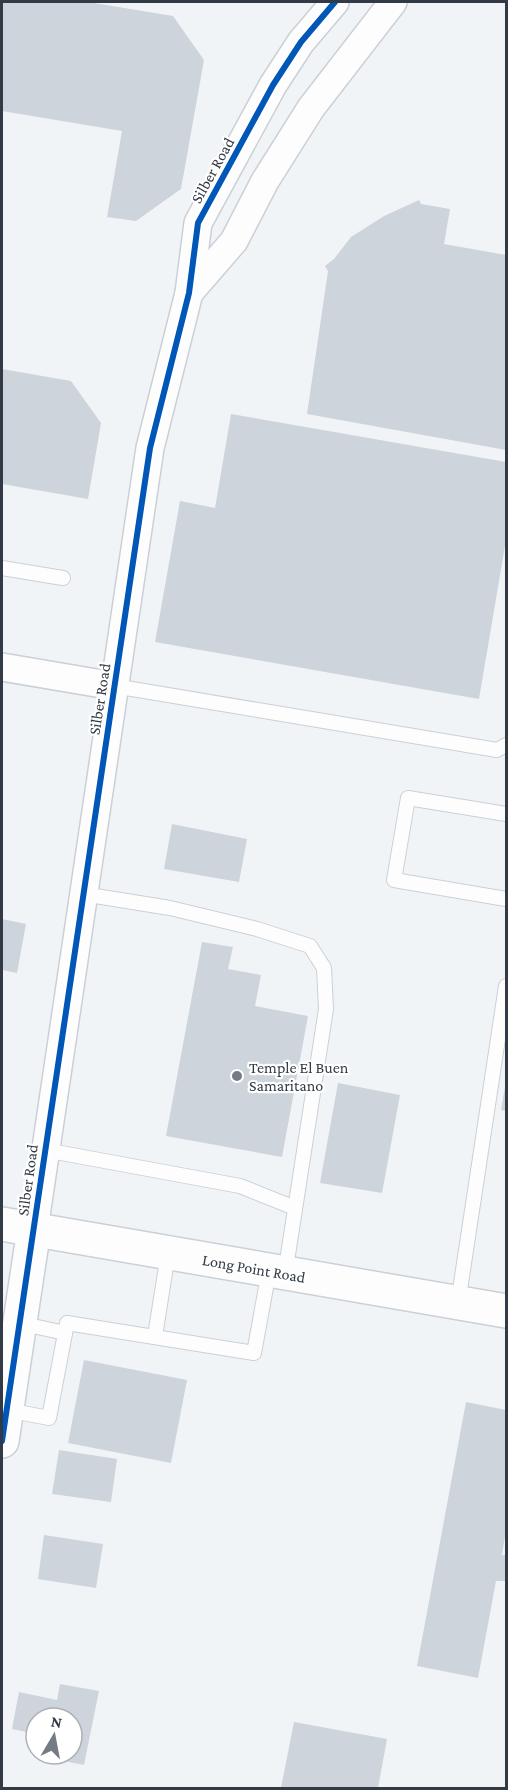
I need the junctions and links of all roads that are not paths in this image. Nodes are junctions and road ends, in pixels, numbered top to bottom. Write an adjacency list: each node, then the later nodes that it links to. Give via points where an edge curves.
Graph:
1 (335, 2): 3 (street, Silber Road, via 301,42 273,85 198,223)
2 (393, 2): 3 (street, Silber Road, via 310,108 234,241)
3 (189, 293): 7 (street, Silber Road, via 150,448)
4 (2, 568): 5 (lane)
5 (63, 578)
6 (2, 667): 7 (street)
7 (114, 686): 8 (lane, via 497,750); 10 (street, Silber Road)
8 (507, 745)
9 (507, 814): 11 (lane, via 408,798 394,880)
10 (83, 894): 13 (street, Silber Road); 14 (lane, via 170,908 310,946 324,968 326,1009)
11 (507, 899)
12 (507, 986): 19 (lane)
13 (45, 1150): 14 (lane, via 240,1186); 16 (street, Silber Road)
14 (295, 1208): 18 (lane)
15 (2, 1224): 16 (main road, Long Point Road)
16 (34, 1229): 17 (main road, Long Point Road); 21 (main road, Silber Road)
17 (168, 1254): 18 (main road, Long Point Road); 23 (lane)
18 (277, 1272): 19 (main road, Long Point Road); 23 (lane, via 254,1353)
19 (458, 1303): 20 (main road, Long Point Road)
20 (507, 1311)
21 (19, 1323): 22 (lane); 24 (main road, Silber Road)
22 (65, 1333): 23 (lane, via 67,1323); 24 (lane, via 49,1418)
23 (155, 1336)
24 (4, 1425)

